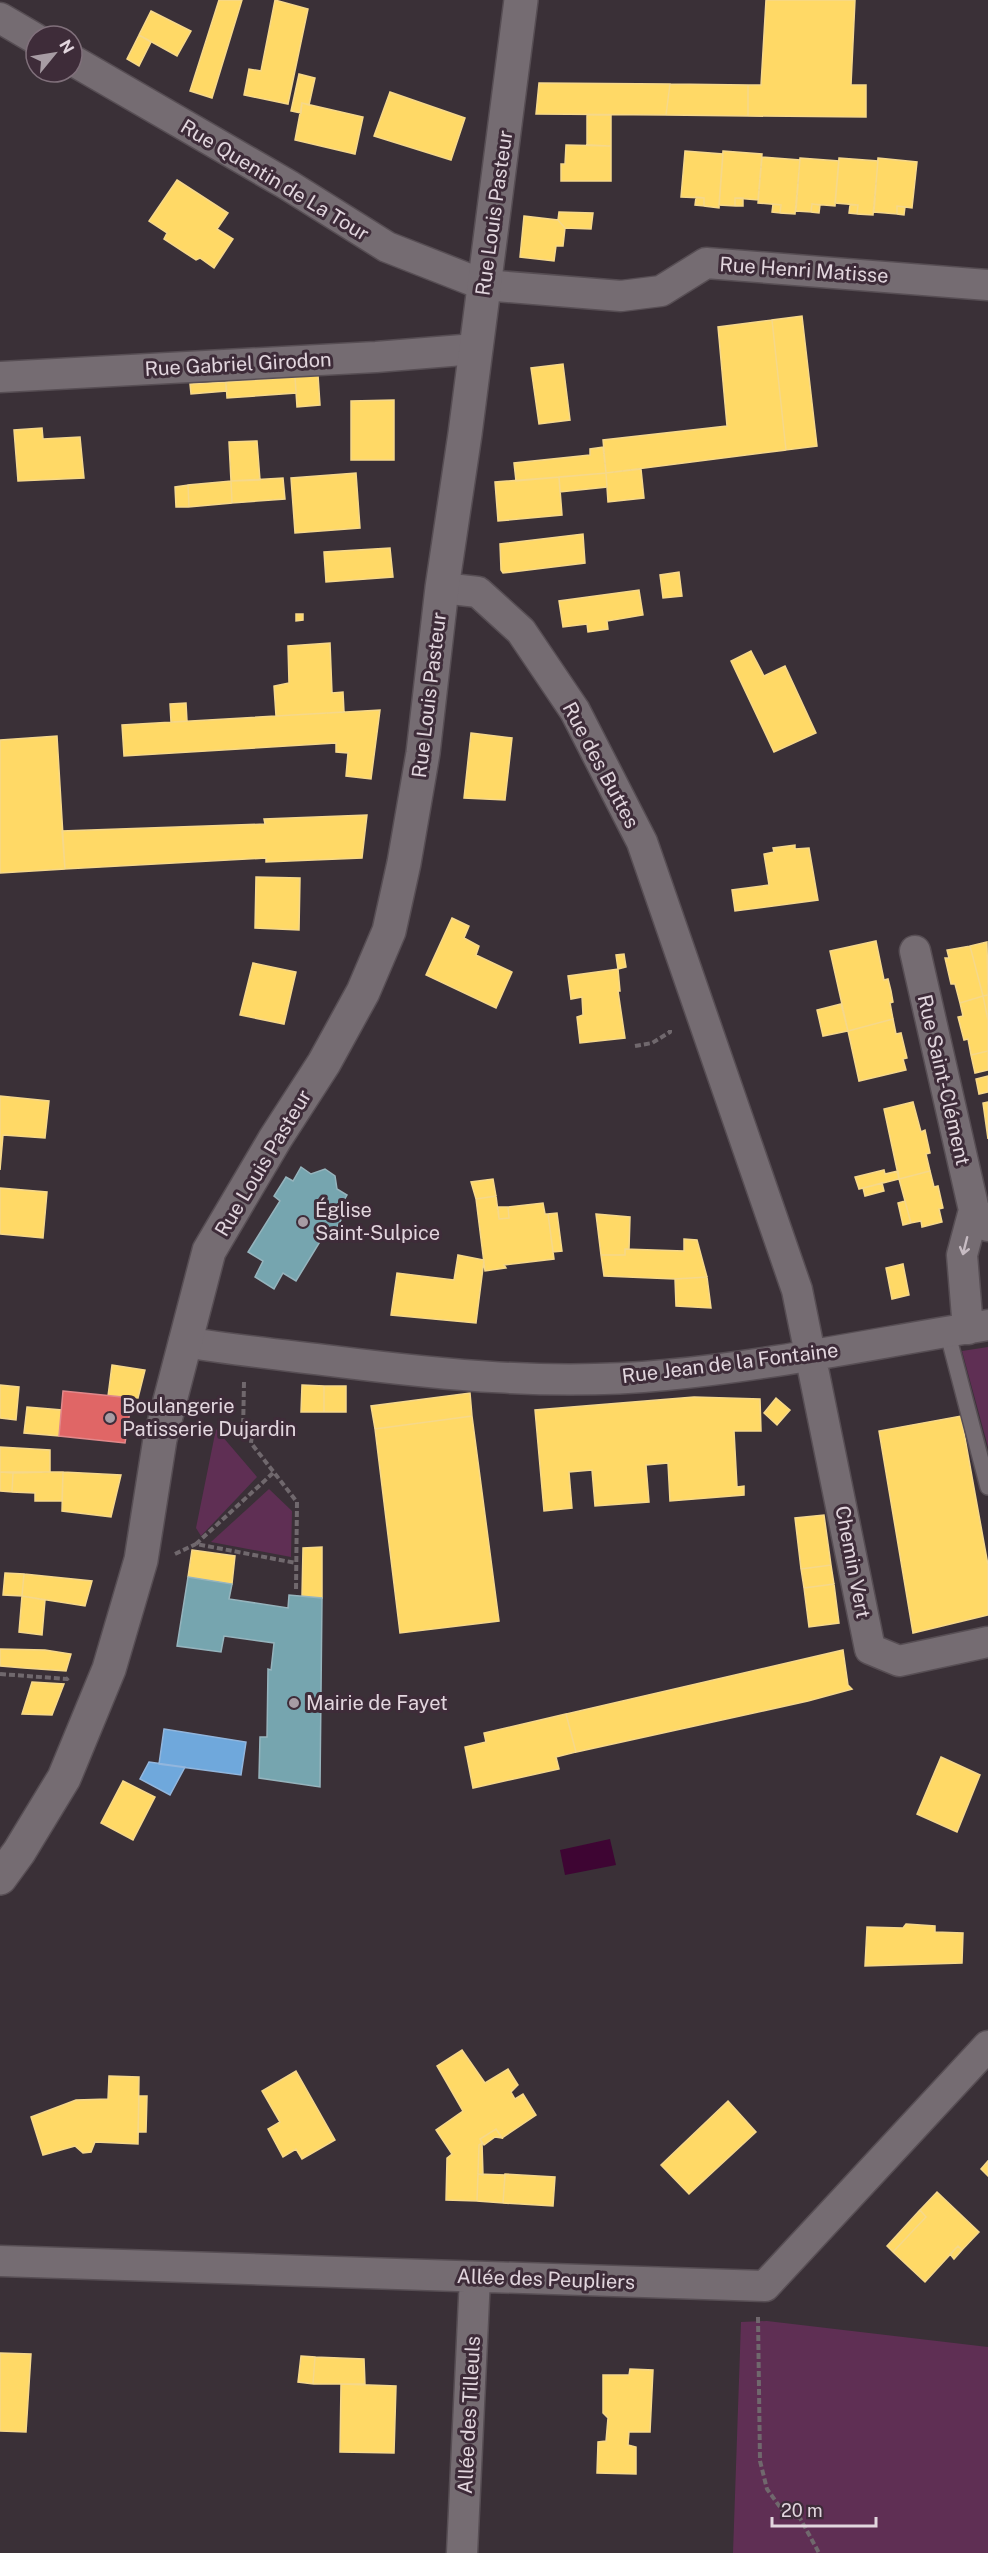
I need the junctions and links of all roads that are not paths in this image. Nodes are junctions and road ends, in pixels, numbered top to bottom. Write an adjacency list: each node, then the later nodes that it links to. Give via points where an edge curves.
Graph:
1 (521, 0): 5 (main road, Rue Louis Pasteur)
2 (0, 18): 3 (street)
3 (24, 32)
4 (84, 67): 5 (street, Rue Quentin de La Tour, via 387,247)
5 (484, 285): 6 (street, Rue Henri Matisse, via 621,297 661,291 706,263); 7 (main road, Rue Louis Pasteur)
6 (988, 285)
7 (475, 349): 8 (street, Rue Gabriel Girodon); 9 (main road, Rue Louis Pasteur)
8 (0, 377)
9 (442, 588): 13 (main road, Rue Louis Pasteur, via 423,753 389,931 363,993 324,1063 209,1251); 14 (street, Rue des Buttes, via 478,592 521,631 575,711 642,842 796,1290)
10 (915, 951): 11 (street, Rue Saint-Clément)
11 (981, 1218): 12 (street, Rue Saint-Clément, one-way to 12, via 962,1255)
12 (968, 1328): 14 (street, Rue Jean de la Fontaine); 15 (lane)
13 (184, 1342): 14 (street, Rue Jean de la Fontaine, via 420,1372 528,1381 665,1376); 17 (main road, Rue Louis Pasteur, via 160,1439 141,1560 109,1669 64,1778)
14 (809, 1356): 16 (street, Chemin Vert, via 870,1649 899,1661)
15 (988, 1487)
16 (988, 1642)
17 (0, 1878)
18 (988, 2046): 20 (street, Allée des Peupliers, via 765,2286)
19 (0, 2261): 20 (street, Allée des Peupliers)
20 (475, 2277): 21 (street, Allée des Tilleuls)
21 (462, 2553)

